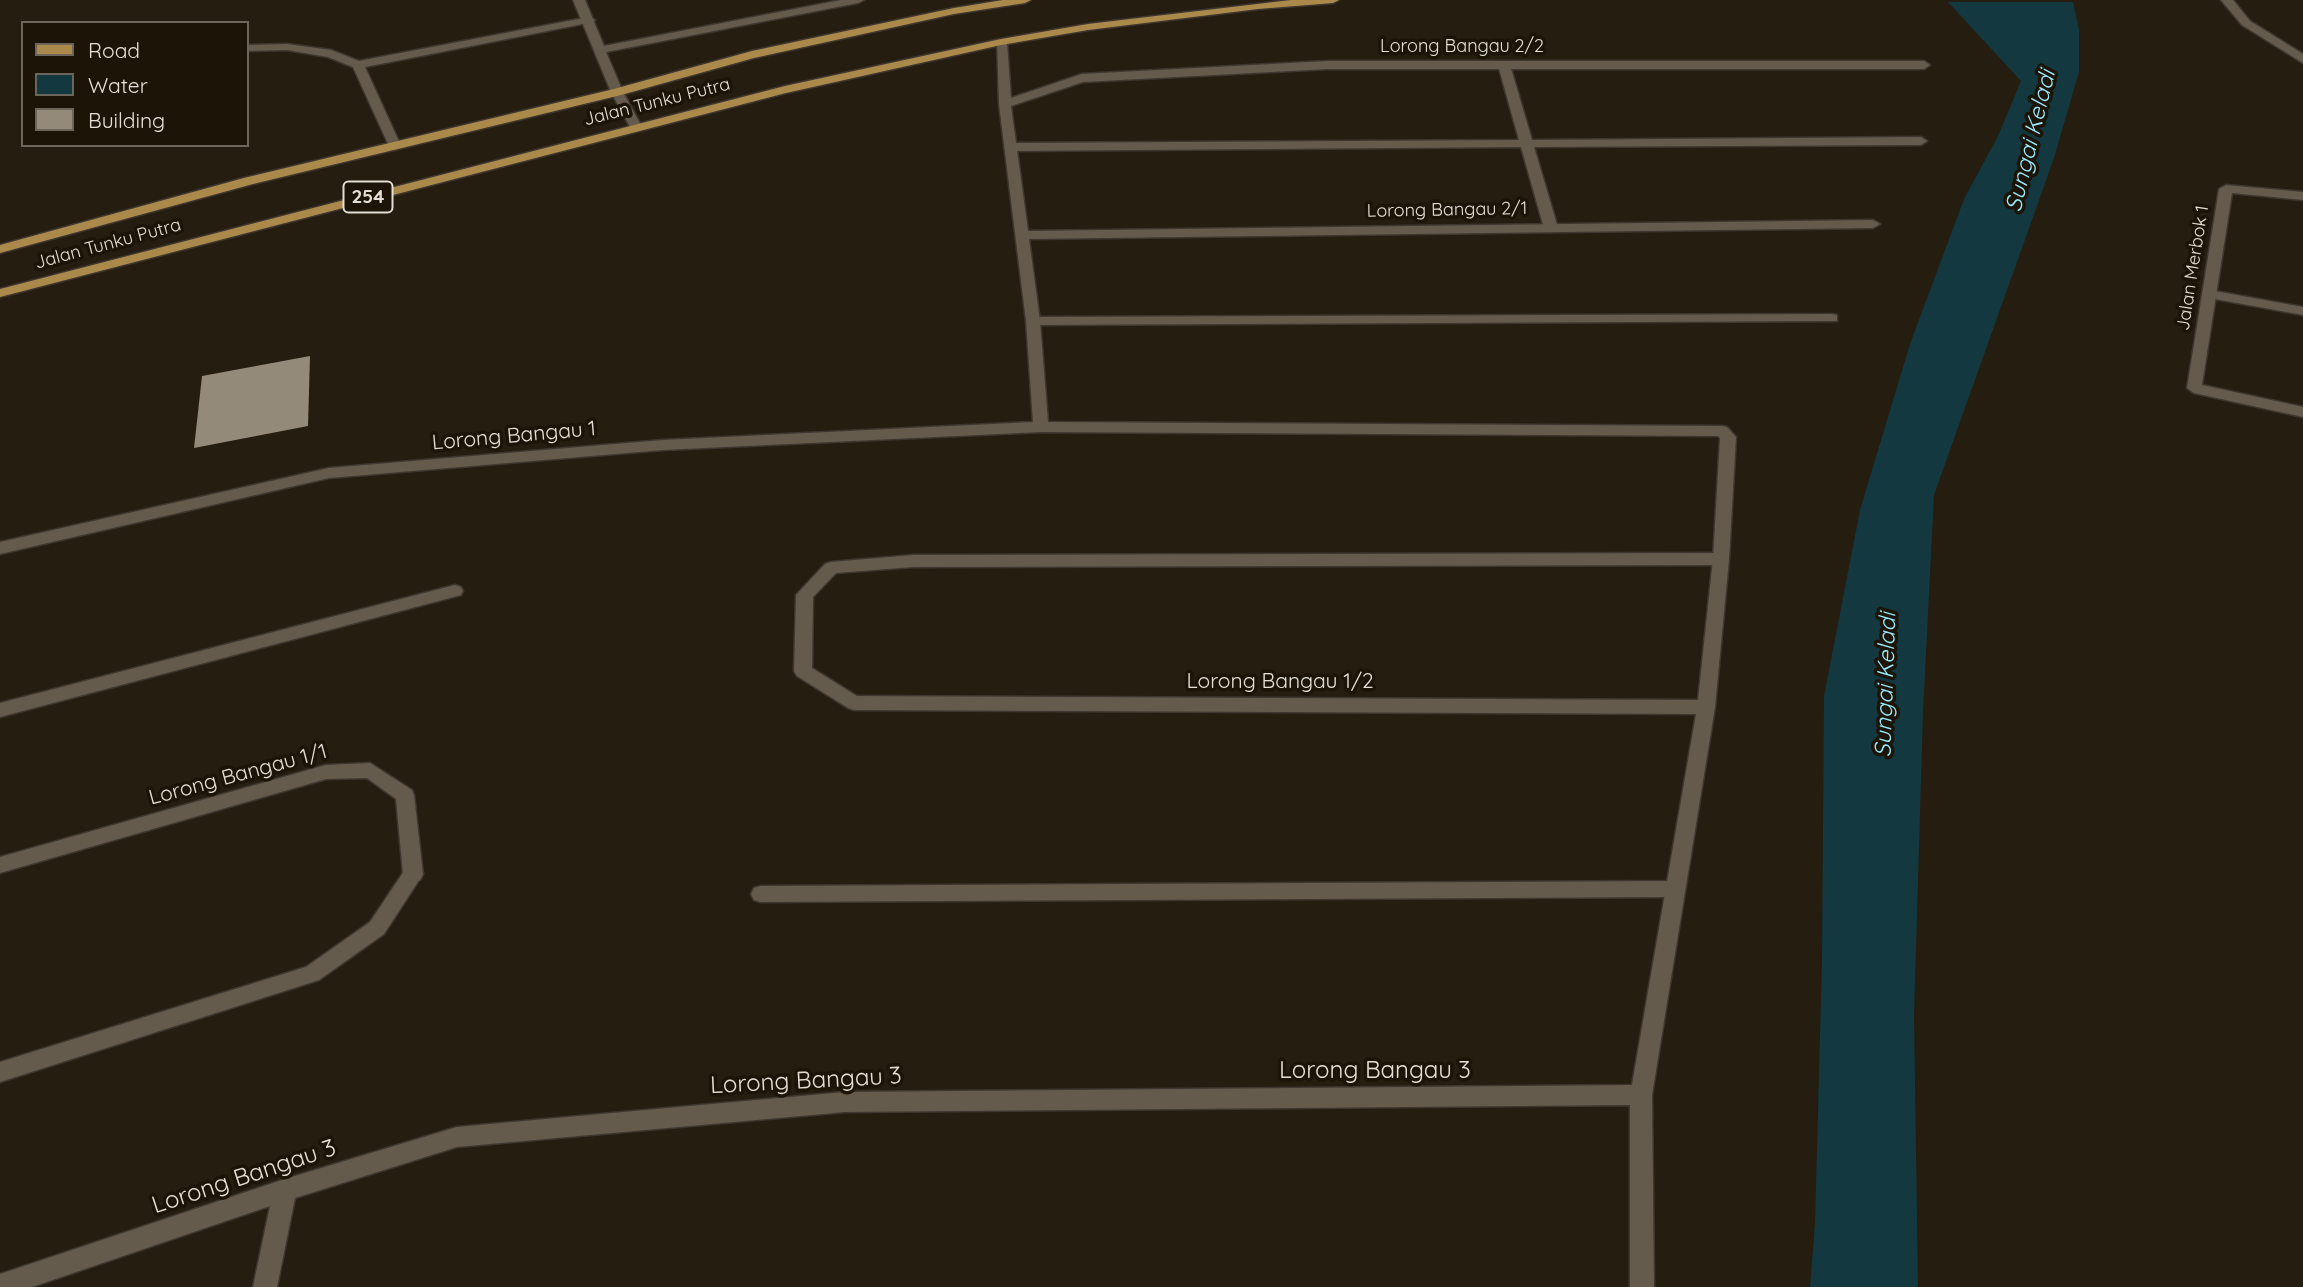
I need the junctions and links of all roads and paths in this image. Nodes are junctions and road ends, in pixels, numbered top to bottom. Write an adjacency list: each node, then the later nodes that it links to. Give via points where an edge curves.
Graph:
1 (579, 0): 6 (street)
2 (858, 0): 9 (street)
3 (1025, 0): 14 (main road, Jalan Tunku Putra / 254, via 752,55)
4 (1333, 0): 7 (main road, Jalan Tunku Putra / 254, via 1128,22)
5 (2227, 0): 10 (street, via 2246,23)
6 (589, 20): 9 (street); 11 (street)
7 (1001, 42): 15 (street); 16 (main road, Jalan Tunku Putra / 254)
8 (248, 48): 11 (street, via 287,47 331,54)
9 (601, 50): 14 (street)
10 (2303, 59)
11 (358, 65): 19 (street)
12 (1504, 65): 13 (street, Lorong Bangau 2/2); 15 (street, Lorong Bangau 2/2, via 1328,65 1082,78); 18 (street)
13 (1924, 65)
14 (617, 92): 16 (street); 19 (main road, Jalan Tunku Putra / 254)
15 (1005, 104): 20 (street)
16 (636, 127): 26 (main road, Jalan Tunku Putra / 254)
17 (1921, 141): 18 (street)
18 (1528, 143): 20 (street); 23 (street)
19 (395, 146): 25 (main road, Jalan Tunku Putra / 254)
20 (1010, 146): 24 (street)
21 (2303, 196): 27 (street, Jalan Merbok 1, via 2226,189)
22 (1873, 224): 23 (street, Lorong Bangau 2/1)
23 (1551, 228): 24 (street, Lorong Bangau 2/1)
24 (1022, 235): 30 (street)
25 (0, 249)
26 (0, 293)
27 (2209, 294): 28 (street); 31 (street, Jalan Merbok 1, via 2194,388)
28 (2303, 311)
29 (1832, 318): 30 (street)
30 (1033, 321): 32 (street)
31 (2303, 412)
32 (1041, 427): 33 (street, Lorong Bangau 1, via 663,445 329,473); 34 (street, Lorong Bangau 1, via 1716,430 1728,438)
33 (0, 548)
34 (1721, 559): 36 (street); 36 (street, Lorong Bangau 1/2, via 927,561 831,568 804,596 803,671 854,703)
35 (455, 591): 37 (street)
36 (1706, 707): 39 (street)
37 (0, 710)
38 (0, 865): 41 (street, Lorong Bangau 1/1, via 326,772 370,770 405,795 414,874 377,928 312,974)
39 (1675, 889): 40 (street); 42 (street)
40 (761, 894)
41 (0, 1072)
42 (1641, 1095): 43 (street, Lorong Bangau 3, via 845,1101 457,1137); 46 (street)
43 (285, 1191): 44 (street, Lorong Bangau 3); 45 (street)
44 (0, 1286)
45 (265, 1287)
46 (1642, 1287)

